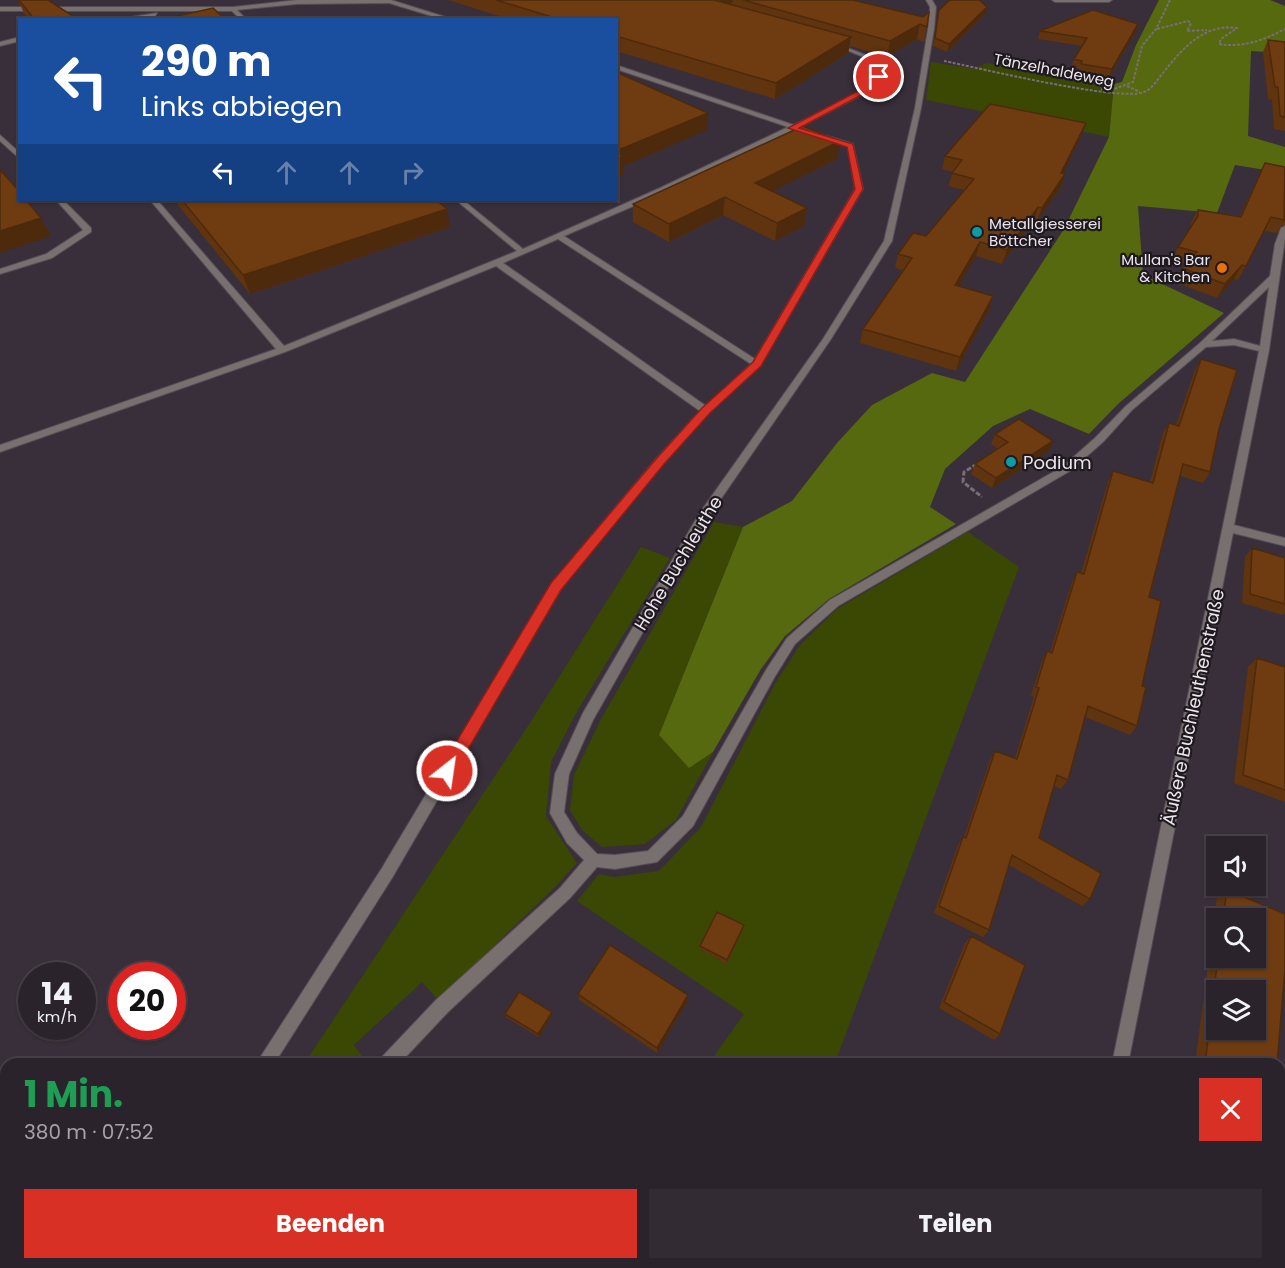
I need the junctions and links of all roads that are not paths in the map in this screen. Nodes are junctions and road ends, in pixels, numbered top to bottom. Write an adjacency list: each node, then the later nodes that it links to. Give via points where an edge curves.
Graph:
1 (128, 0): 5 (street)
2 (929, 0): 37 (street, Hohe Buchleuthe, via 933,6 927,58 888,241 827,339 703,517 588,717 562,774 557,813 572,838)
3 (1055, 0): 4 (street)
4 (1109, 0)
5 (112, 8): 6 (street); 7 (street)
6 (0, 9)
7 (199, 9): 8 (street); 9 (street)
8 (233, 9): 10 (street); 11 (street, via 297,2 389,1)
9 (129, 18)
10 (243, 18)
11 (446, 18)
12 (18, 40): 14 (street)
13 (828, 42): 16 (street, via 889,65 869,89)
14 (0, 44)
15 (618, 68): 16 (street, via 682,86)
16 (792, 128): 23 (street); 32 (street, via 851,145 859,189)
17 (0, 137): 18 (street)
18 (18, 156)
19 (60, 201): 27 (street, via 88,230 49,255)
20 (154, 201): 30 (street)
21 (460, 201): 25 (street)
22 (1285, 228): 24 (street, Äußere Buchleuthenstraße)
23 (557, 235): 25 (street); 32 (street)
24 (1282, 244): 28 (street, Äußere Buchleuthenstraße)
25 (521, 251): 26 (street)
26 (497, 263): 30 (street); 33 (street)
27 (0, 272)
28 (1275, 276): 29 (street); 31 (street, Äußere Buchleuthenstraße)
29 (1203, 345): 31 (street, via 1234,342); 37 (street, via 1129,408 1066,470 834,603 791,641 687,821 652,857 615,862)
30 (282, 350): 34 (street)
31 (1264, 350): 35 (street, Äußere Buchleuthenstraße)
32 (757, 364): 33 (street)
33 (706, 411): 38 (street, via 556,586 387,873)
34 (0, 449)
35 (1230, 528): 36 (street); 40 (street, Äußere Buchleuthenstraße)
36 (1285, 542)
37 (594, 860): 39 (street, via 565,893 442,1006)
38 (268, 1058)
39 (393, 1058)
40 (1121, 1058)

